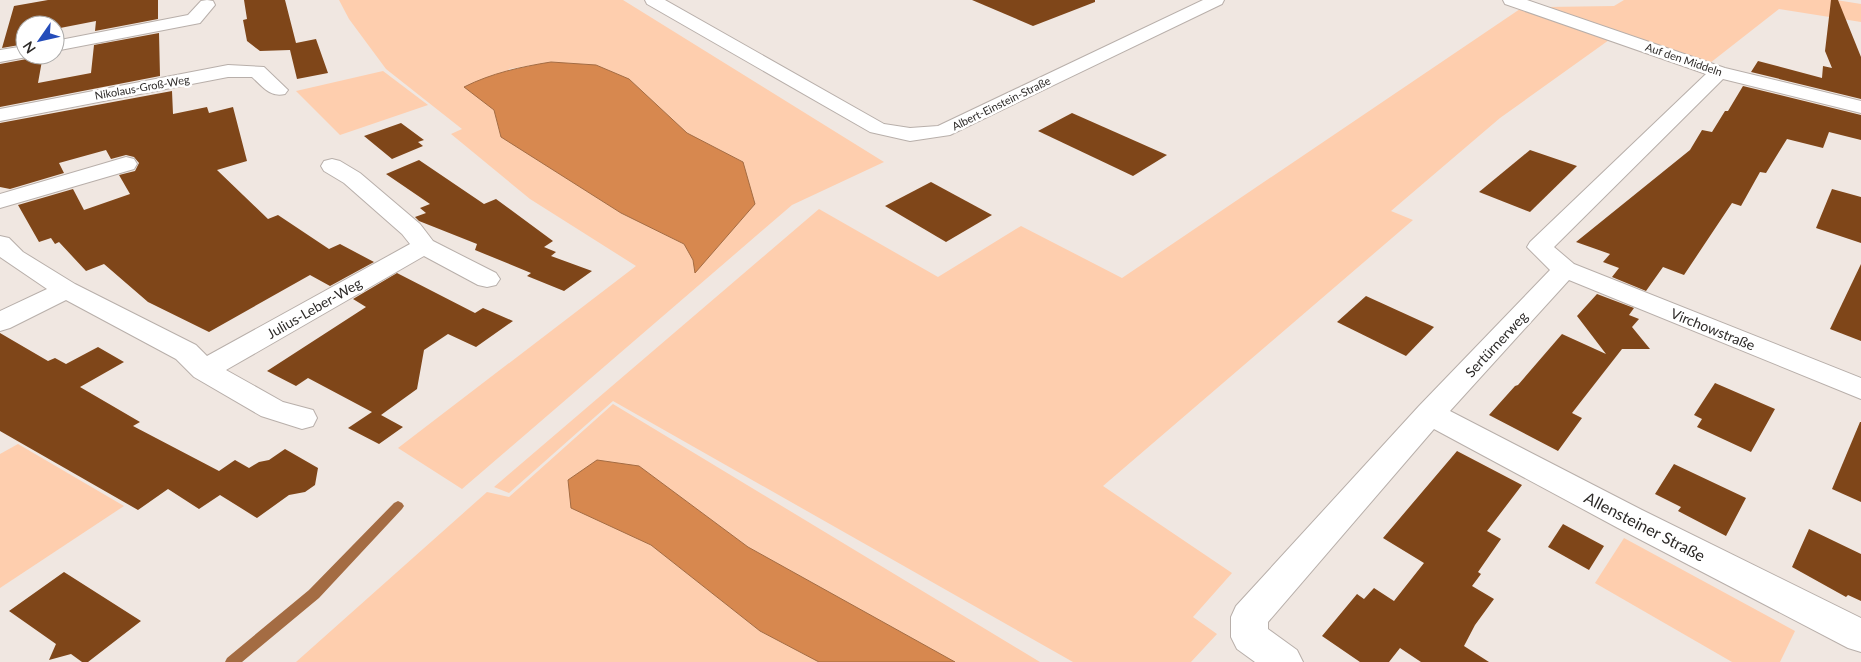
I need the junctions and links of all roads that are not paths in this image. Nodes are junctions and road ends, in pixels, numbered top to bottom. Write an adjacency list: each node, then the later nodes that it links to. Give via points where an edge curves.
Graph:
1 (653, 0): 2 (street, Albert-Einstein-Straße, via 877,128 915,136 944,131)
2 (1216, 0)
3 (1511, 0): 8 (street, Auf den Middeln)
4 (207, 5): 5 (street, via 194,19)
5 (65, 44)
6 (15, 54): 7 (street)
7 (0, 56)
8 (1719, 72): 10 (street, Auf den Middeln); 17 (street, via 1539,247)
9 (278, 90): 11 (street, Nikolaus-Groß-Weg, via 257,71 228,71)
10 (1861, 107)
11 (0, 115)
12 (126, 164): 14 (street)
13 (332, 166): 16 (street, via 352,178 411,228)
14 (0, 200)
15 (0, 243): 19 (street, via 14,257)
16 (424, 246): 18 (street); 21 (street, Julius-Leber-Weg)
17 (1565, 269): 22 (street, Virchowstraße); 23 (street, Sertürnerweg)
18 (487, 279)
19 (66, 290): 20 (street); 21 (street, via 186,352)
20 (0, 322)
21 (204, 370): 24 (street, via 272,409)
22 (1861, 388)
23 (1430, 414): 25 (street, Allensteiner Straße); 26 (street, Sertürnerweg, via 1249,617 1250,637)
24 (302, 418)
25 (1861, 636)
26 (1284, 662)

